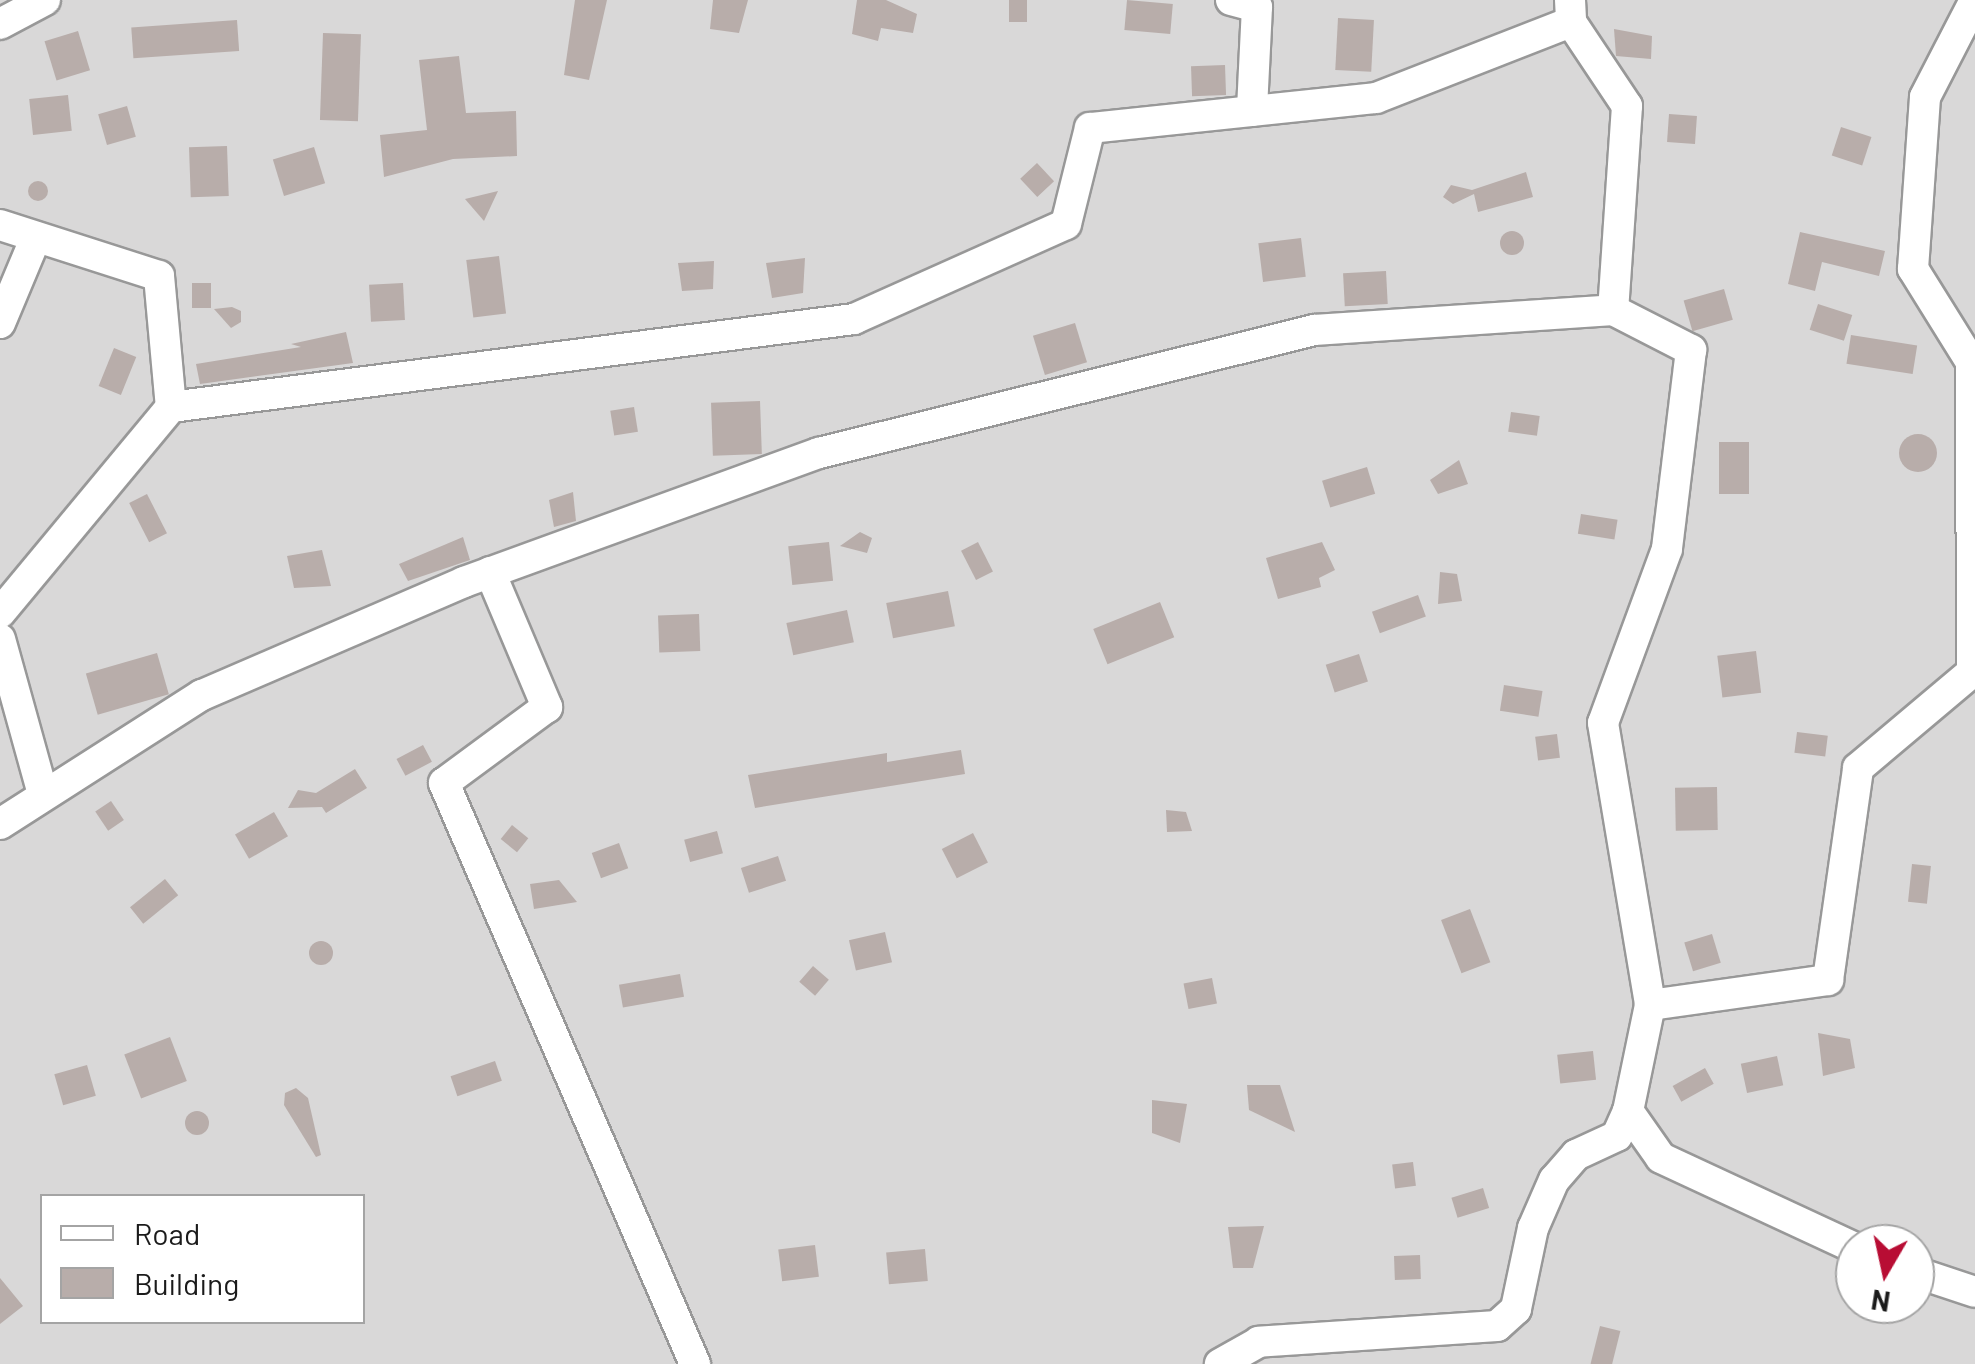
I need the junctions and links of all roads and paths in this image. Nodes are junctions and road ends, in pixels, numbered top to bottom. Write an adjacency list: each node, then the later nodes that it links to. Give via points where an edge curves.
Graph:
1 (46, 0): 5 (street)
2 (1231, 0): 6 (street, via 1257,7)
3 (1975, 0): 15 (street, via 1925,97 1912,269 1971,362)
4 (1571, 11): 6 (street, via 1376,98); 9 (street, via 1628,106)
5 (0, 24)
6 (1252, 111): 11 (street, via 1090,128 1066,224 854,319)
7 (0, 225): 8 (street)
8 (36, 236): 10 (street); 11 (street, via 159,276)
9 (1612, 310): 12 (street, via 1314,330 819,453); 18 (street, via 1691,350 1667,549 1603,723)
10 (0, 323)
11 (171, 407): 13 (street)
12 (490, 572): 16 (street, via 202,696); 23 (street, via 548,707 444,783)
13 (0, 612)
14 (0, 639): 16 (street)
15 (1974, 674): 18 (street, via 1858,768 1828,980)
16 (44, 794): 17 (street)
17 (0, 824)
18 (1650, 1005): 19 (street)
19 (1628, 1111): 20 (street, via 1661,1158); 24 (street, via 1617,1136 1576,1155 1554,1180 1533,1228 1516,1309 1498,1326 1259,1342)
20 (1835, 1239)
21 (1935, 1279): 22 (street)
22 (1975, 1292)
23 (695, 1364)
24 (1220, 1364)

